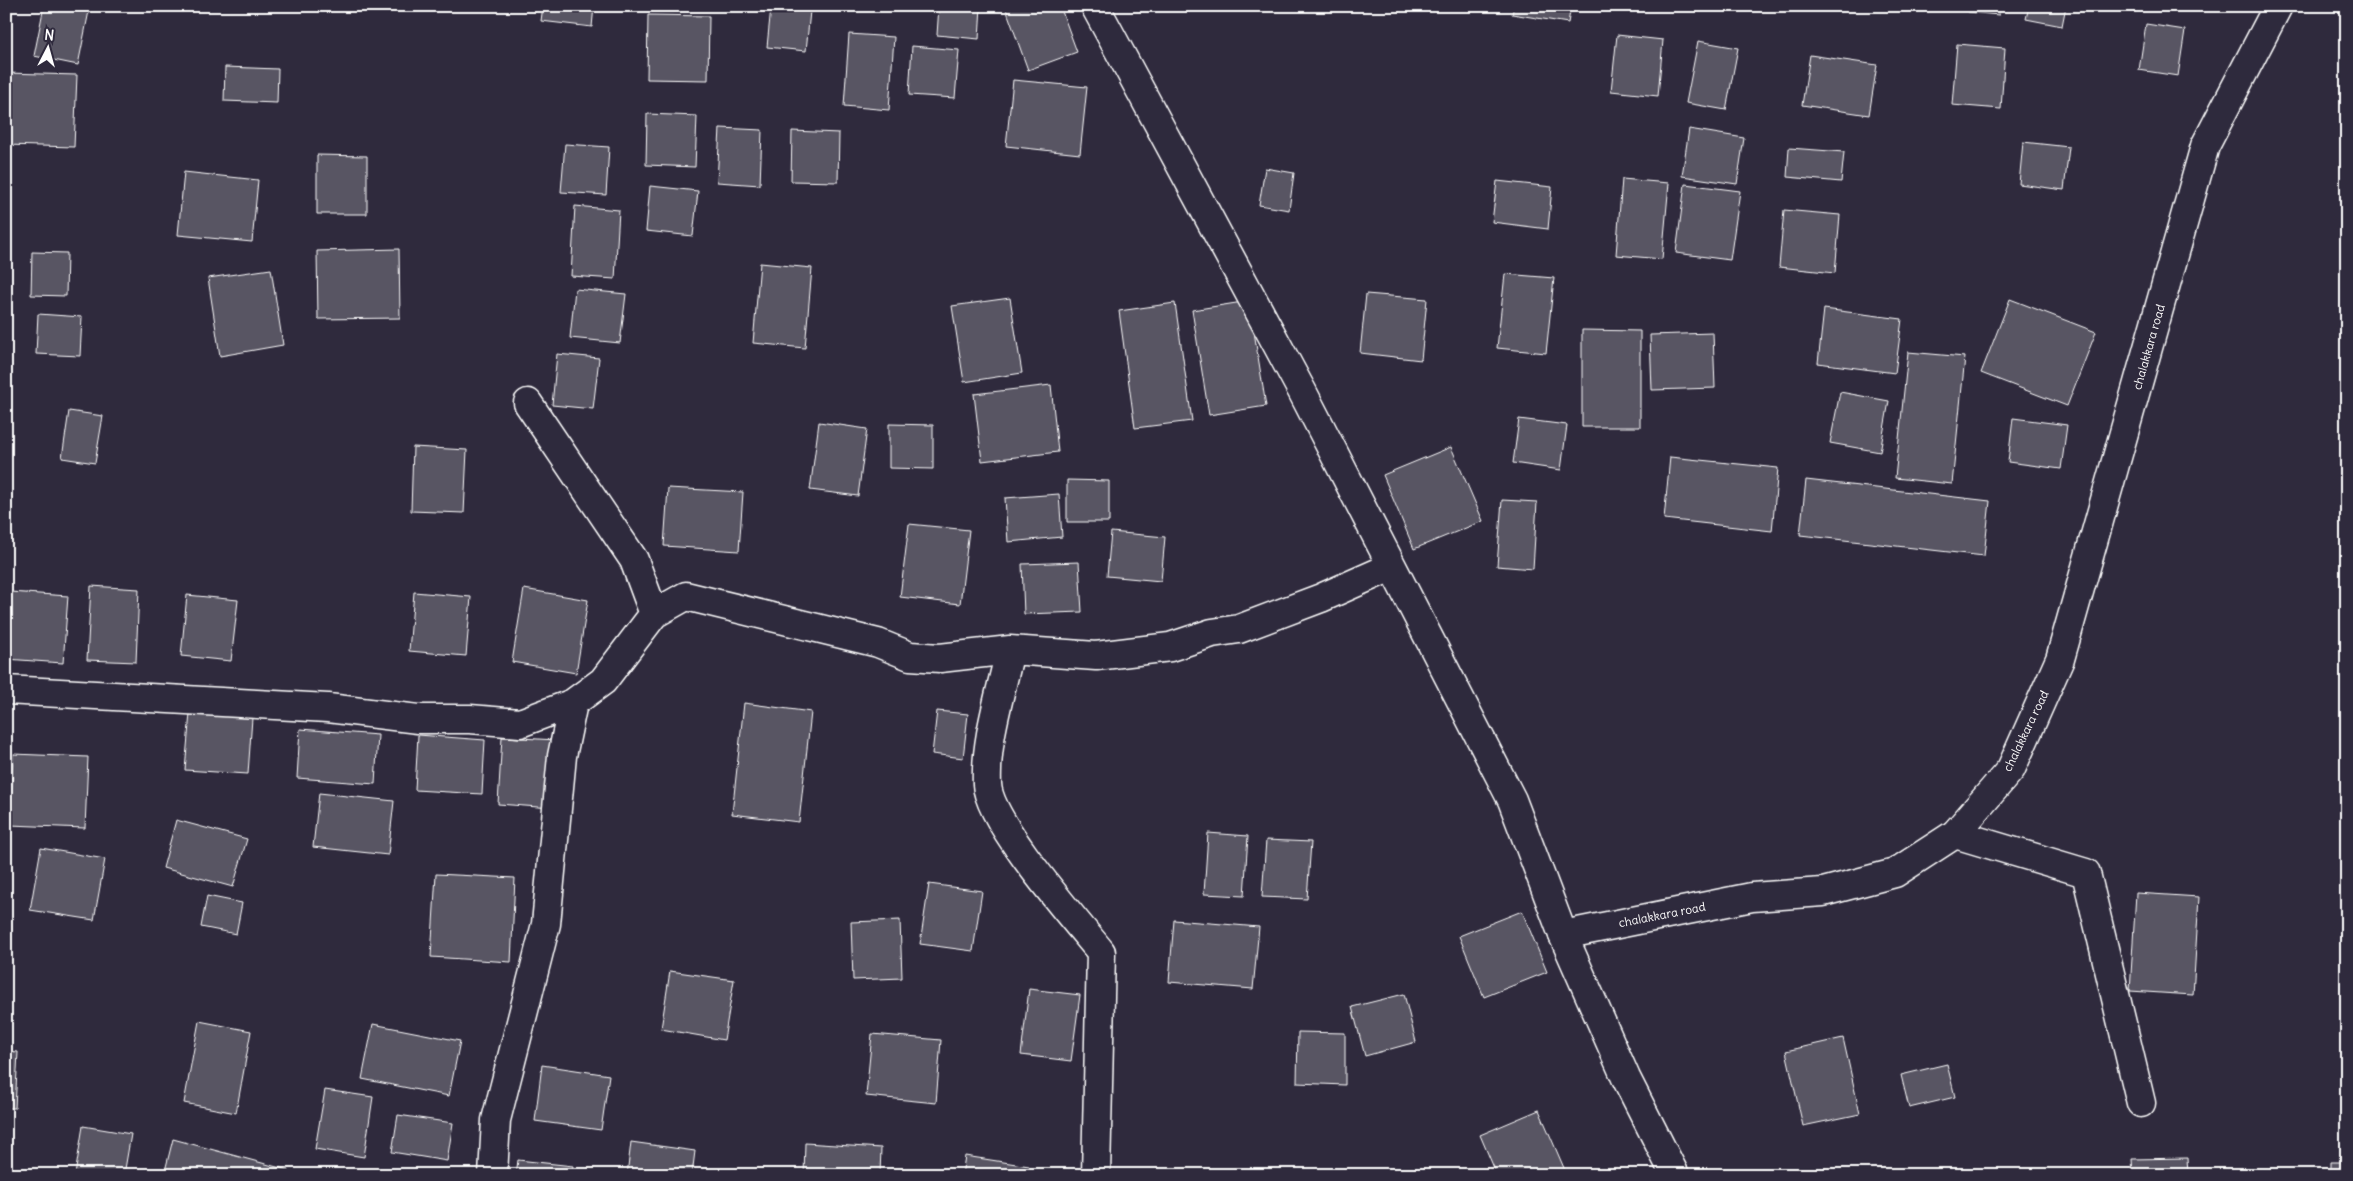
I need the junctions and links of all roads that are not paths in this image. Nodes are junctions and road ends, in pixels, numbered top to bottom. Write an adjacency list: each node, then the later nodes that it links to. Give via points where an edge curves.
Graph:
1 (1095, 6): 4 (street, via 1302,391)
2 (2278, 6): 9 (street, chalakkara road, via 2205,146 2060,660 2011,769)
3 (528, 403): 5 (street, via 634,560)
4 (1391, 567): 6 (street, via 1239,629 1212,633 1170,647 1096,656); 10 (street, via 1512,800)
5 (654, 614): 6 (street, via 686,596 878,643 910,656 940,658); 8 (street, via 603,681)
6 (1010, 650): 13 (street, via 988,757 987,786 998,815 1025,857 1101,952)
7 (6, 690): 8 (street, via 328,708 418,719 520,723)
8 (572, 703): 12 (street, via 562,756 546,924 496,1120)
9 (1955, 834): 10 (street, chalakkara road, via 1895,874 1823,892 1752,897); 11 (street, via 2086,873)
10 (1563, 935): 14 (street, via 1626,1078)
11 (2141, 1103)
12 (493, 1175)
13 (1096, 1175)
14 (1675, 1175)

